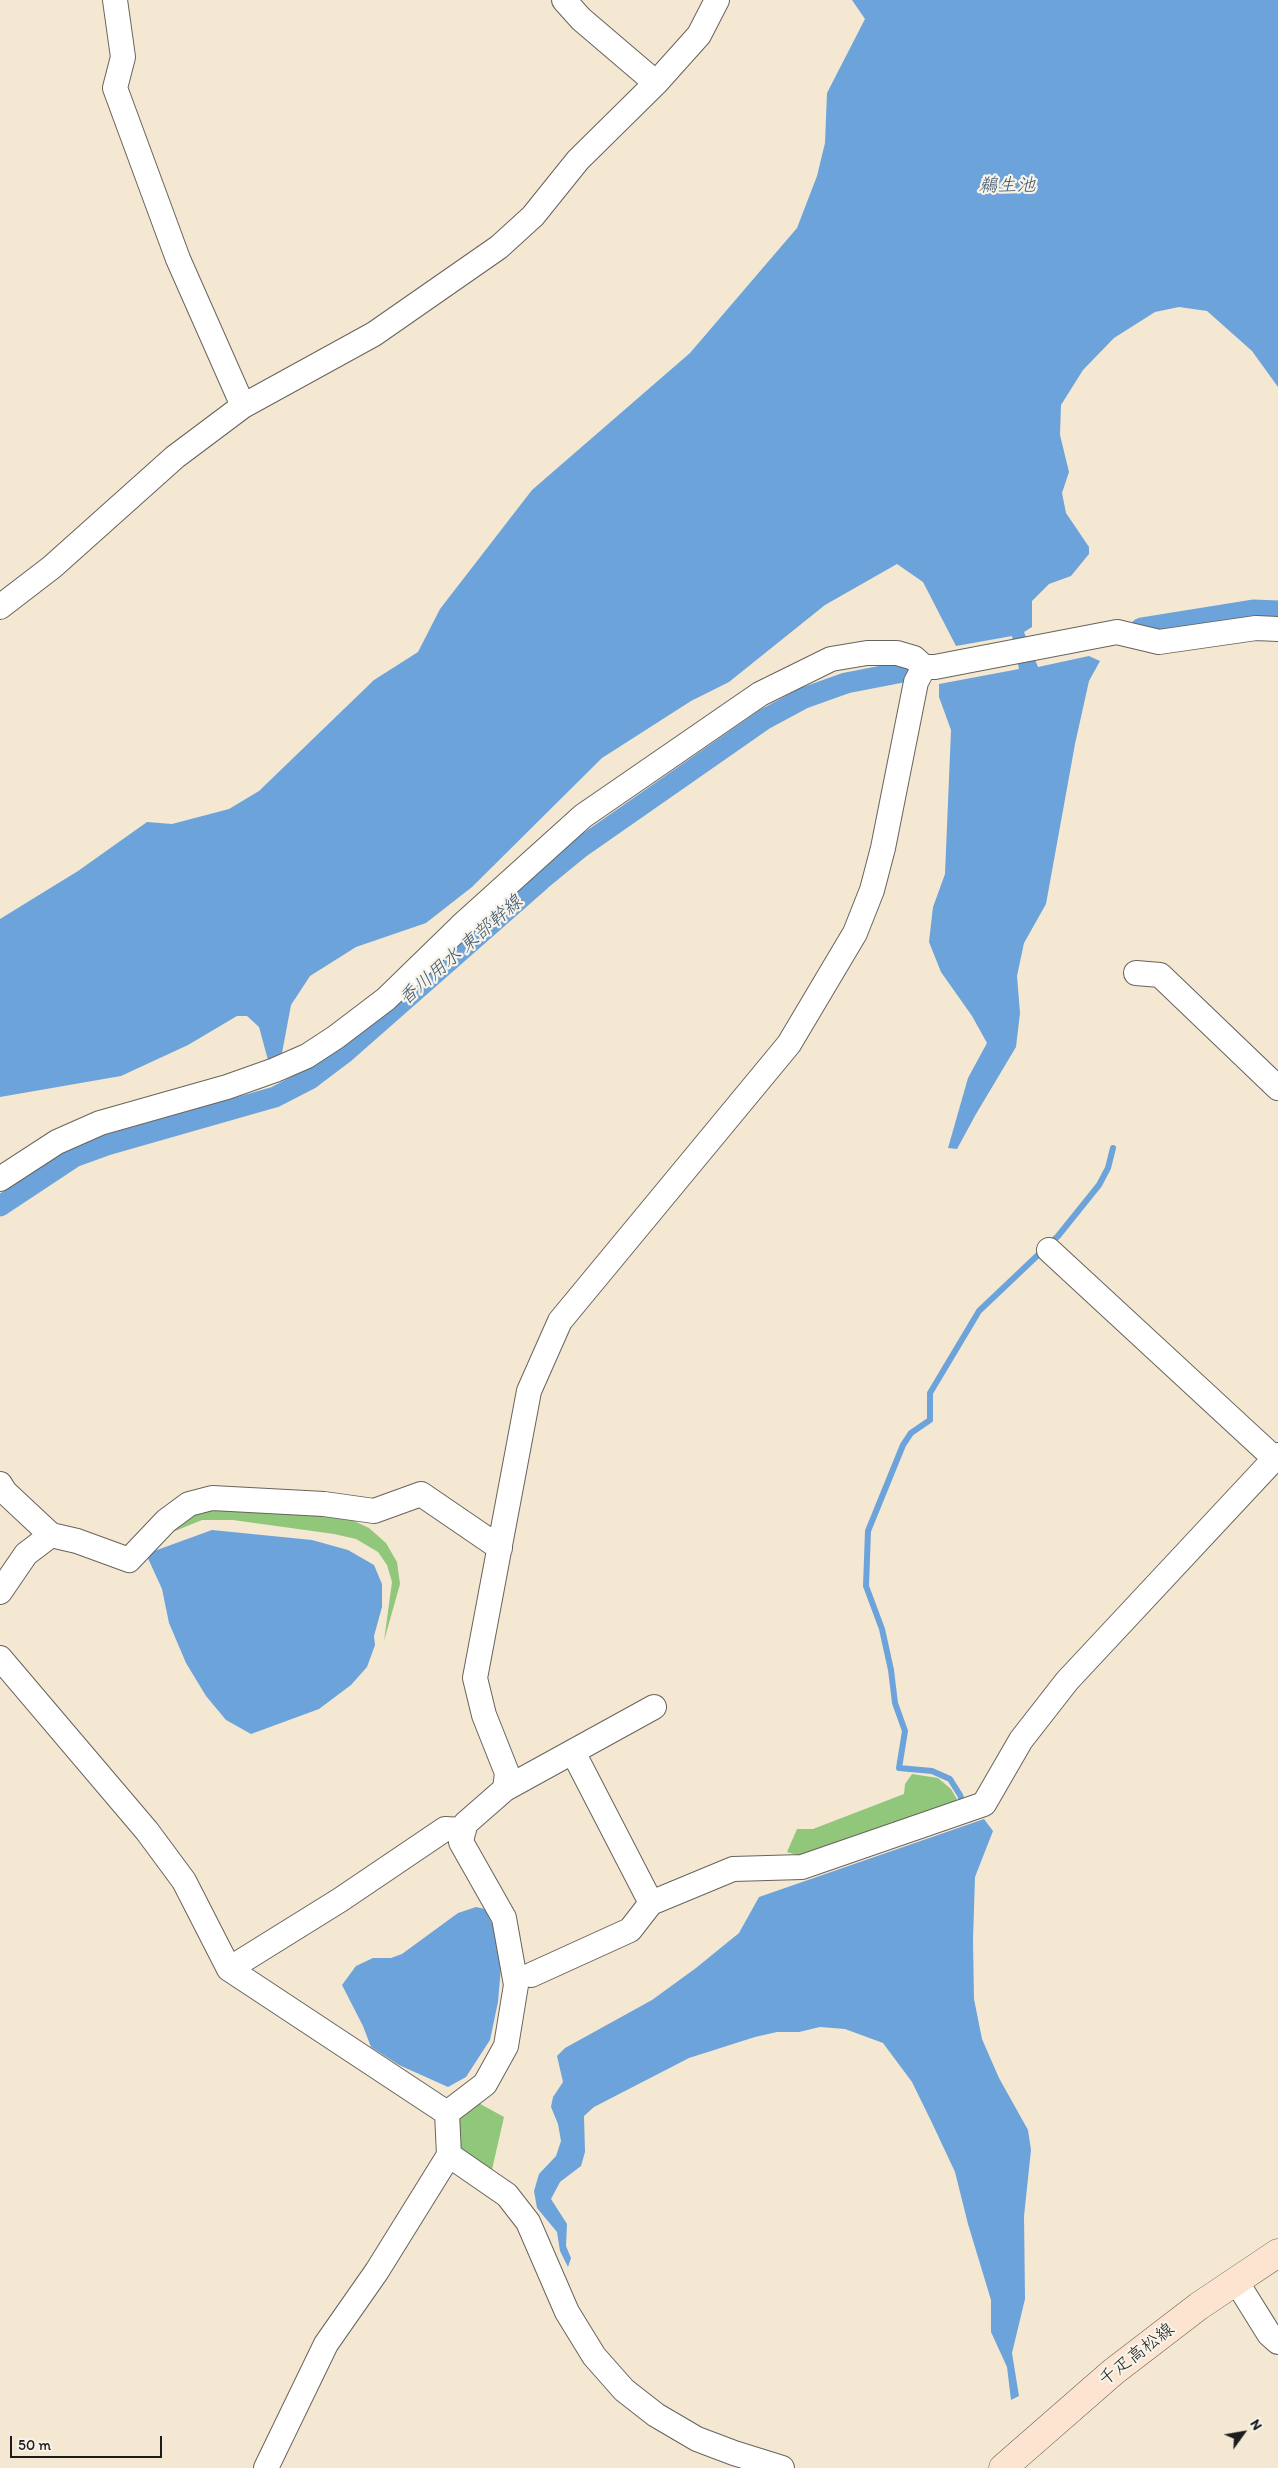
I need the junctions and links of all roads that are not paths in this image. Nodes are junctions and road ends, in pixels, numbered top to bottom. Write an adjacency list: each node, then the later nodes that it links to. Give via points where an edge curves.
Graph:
1 (114, 0): 5 (street, via 123,58 115,88 178,259)
2 (564, 0): 4 (street, via 581,20)
3 (717, 0): 4 (street, via 699,36)
4 (656, 83): 5 (street, via 578,160 533,216 499,247 374,334)
5 (243, 406): 6 (street, via 175,457 52,568)
6 (0, 607)
7 (1278, 629): 8 (street, via 1256,628 1159,642 1117,632)
8 (929, 667): 11 (street, via 897,653 867,653 831,659 760,694 583,816 386,999 307,1056 227,1087 100,1123 56,1142); 16 (street, via 916,682 884,848 855,934 789,1044 560,1321 529,1392)
9 (1136, 973): 10 (street, via 1160,975)
10 (1278, 1088)
11 (0, 1179)
12 (1048, 1250): 13 (street)
13 (1276, 1457): 24 (street, via 1067,1681 1021,1740 984,1804 802,1866 732,1869)
14 (0, 1484): 15 (street)
15 (51, 1535): 16 (street, via 129,1560 166,1521 189,1504 212,1498 324,1504 374,1511 421,1494); 17 (street, via 26,1554)
16 (500, 1548): 21 (street, via 475,1678 484,1715 507,1773)
17 (0, 1592)
18 (0, 1658): 25 (street, via 147,1831 184,1882)
19 (654, 1707): 20 (street)
20 (573, 1752): 21 (street); 24 (street)
21 (505, 1789): 22 (street, via 465,1824)
22 (464, 1830): 23 (street, via 461,1842); 25 (street, via 445,1829)
23 (492, 1896): 26 (street, via 513,1918); 27 (street, via 504,1918 516,1985)
24 (651, 1902): 26 (street, via 630,1930)
25 (229, 1969): 28 (street)
26 (531, 1975): 27 (street, via 525,2004)
27 (506, 2046): 28 (street, via 485,2084)
28 (448, 2113): 29 (street)
29 (449, 2155): 33 (street, via 377,2271 326,2344); 34 (street, via 507,2195 528,2222 567,2312 594,2356 624,2390 656,2415 697,2438 734,2454)
30 (1278, 2253): 31 (main road, 千疋高松線)
31 (1236, 2281): 32 (street, via 1269,2334); 35 (main road, 千疋高松線, via 1113,2372)
32 (1278, 2342)
33 (266, 2468)
34 (782, 2468)
35 (1003, 2468)

